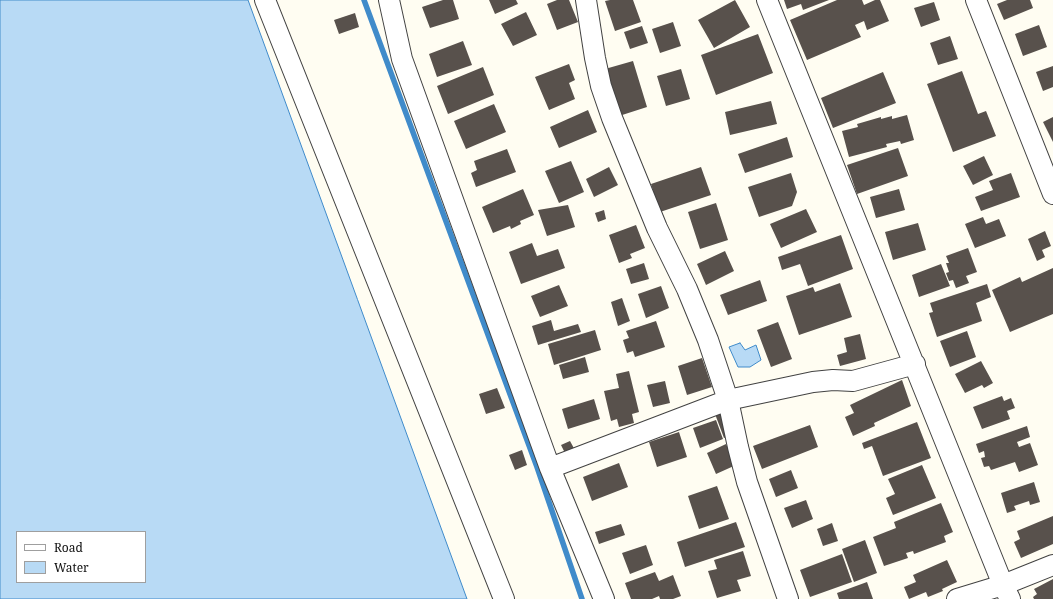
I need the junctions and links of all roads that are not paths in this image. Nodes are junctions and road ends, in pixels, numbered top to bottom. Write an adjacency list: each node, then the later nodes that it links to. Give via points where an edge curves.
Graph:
1 (265, 0): 12 (street)
2 (389, 0): 9 (street, via 402,59)
3 (586, 0): 8 (street, via 601,86 612,118 657,228 687,289 708,340)
4 (767, 0): 7 (street)
5 (976, 0): 6 (street)
6 (1053, 194)
7 (915, 364): 8 (street, via 853,381 813,382); 11 (street)
8 (728, 400): 9 (street); 14 (street, via 747,482)
9 (550, 468): 13 (street)
10 (1053, 565): 11 (street)
11 (1007, 592): 15 (street)
12 (504, 599)
13 (604, 599)
14 (788, 599)
15 (957, 599)

